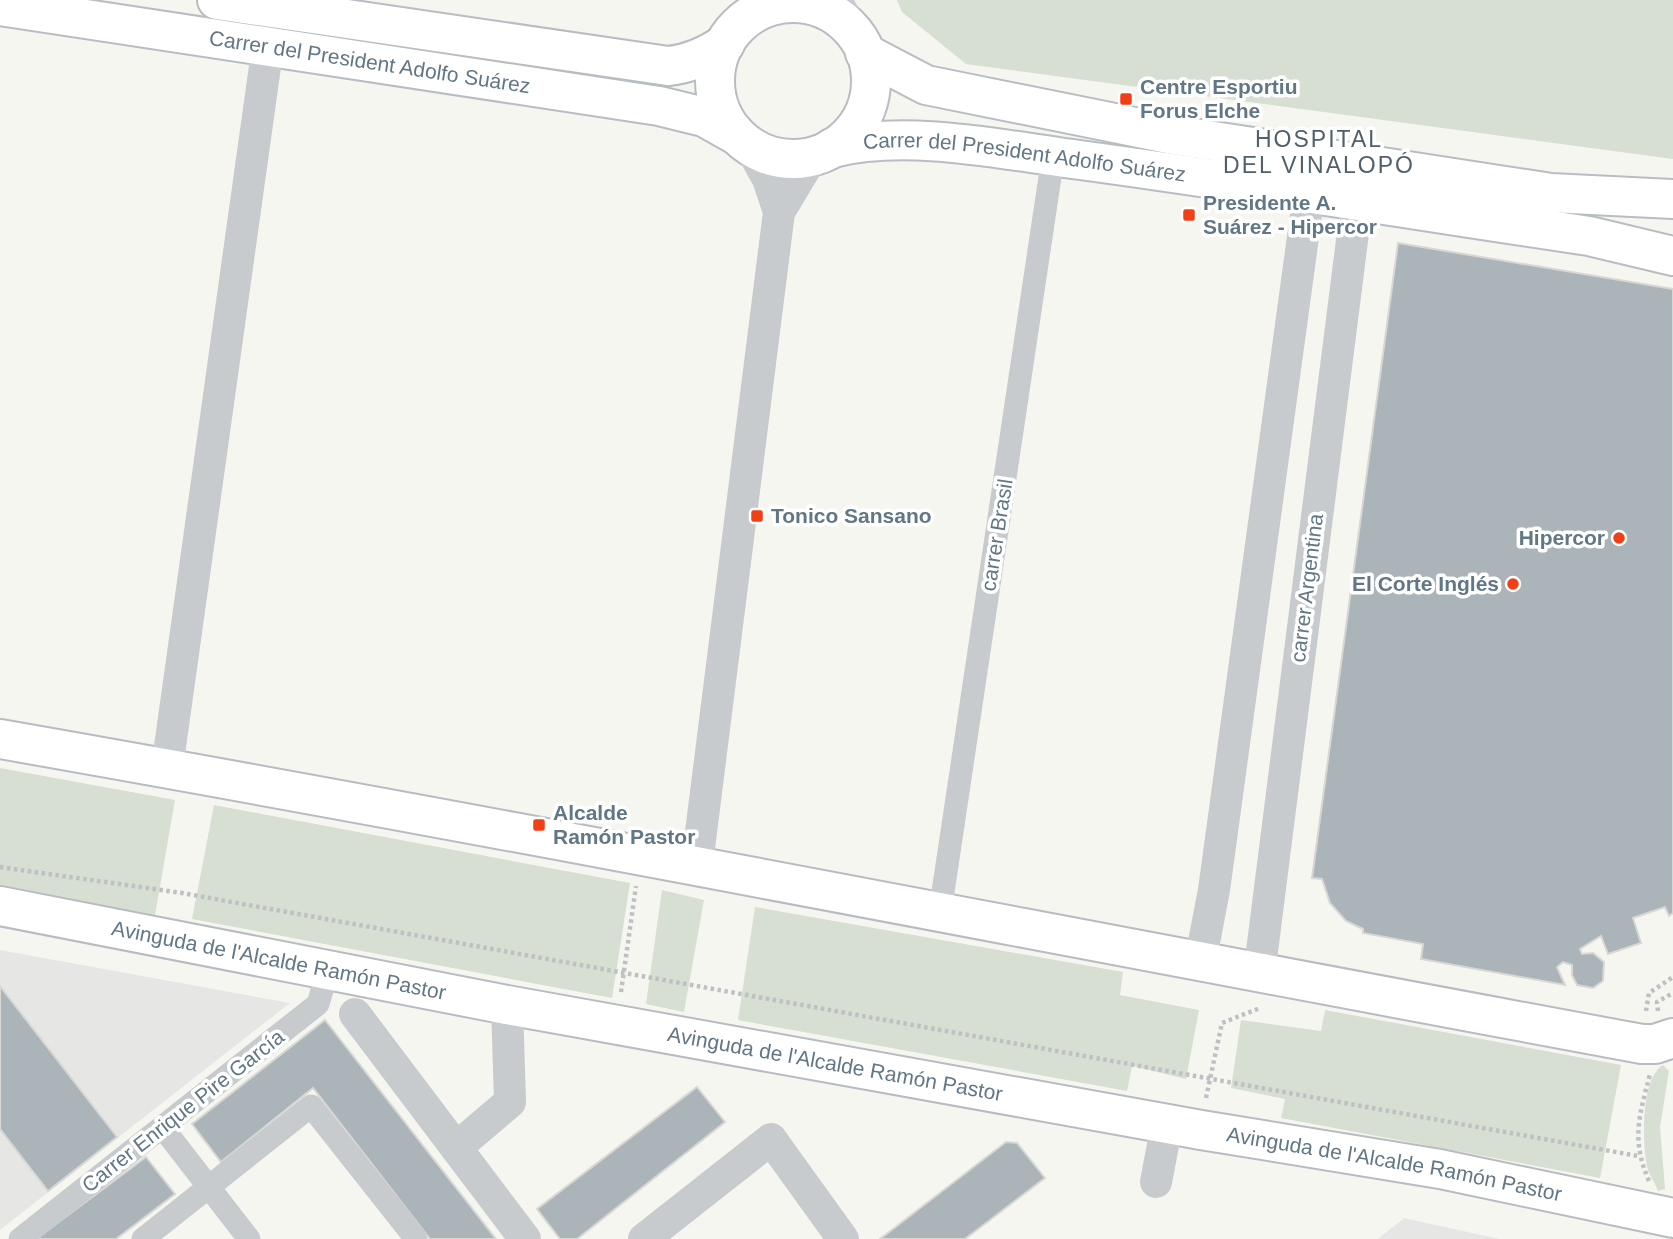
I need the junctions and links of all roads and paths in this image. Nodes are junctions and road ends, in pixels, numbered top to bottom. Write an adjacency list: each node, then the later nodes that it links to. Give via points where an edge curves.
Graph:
1 (217, 0): 3 (main road, Carrer del President Adolfo Suárez)
2 (783, 2): 5 (main road, via 817,6); 6 (main road, via 744,20)
3 (277, 4): 6 (main road, Carrer del President Adolfo Suárez, via 668,66 707,56)
4 (0, 6): 7 (main road, Carrer del President Adolfo Suárez)
5 (851, 28): 9 (main road, via 871,85 865,110 852,132); 12 (main road, Carrer del President Adolfo Suárez, via 926,85 1174,135)
6 (724, 44): 8 (main road, via 715,89 722,114)
7 (268, 46): 8 (main road, Carrer del President Adolfo Suárez, via 683,110); 21 (street)
8 (742, 140): 9 (main road, via 782,158 808,158); 15 (street, via 768,179)
9 (826, 151): 10 (main road, Carrer del President Adolfo Suárez, via 860,141 913,141); 15 (street, via 806,167)
10 (1053, 157): 11 (main road, Carrer del President Adolfo Suárez); 26 (street, carrer Brasil)
11 (1309, 193): 14 (main road, Carrer del President Adolfo Suárez); 27 (street, via 1214,890)
12 (1551, 193): 13 (main road, Carrer del President Adolfo Suárez); 16 (street, Carrer del President Adolfo Suárez)
13 (1673, 199)
14 (1357, 201): 17 (main road, Carrer del President Adolfo Suárez); 31 (street, carrer Argentina)
15 (779, 212): 23 (street)
16 (1673, 217)
17 (1590, 236): 18 (street, Carrer del President Adolfo Suárez); 19 (main road, Carrer del President Adolfo Suárez)
18 (1673, 245)
19 (1673, 256)
20 (0, 739): 21 (main road)
21 (167, 768): 22 (main road)
22 (640, 854): 23 (main road); 29 (path)
23 (697, 864): 26 (main road)
24 (0, 867): 29 (path, via 182,892)
25 (0, 906): 28 (main road, Avinguda de l'Alcalde Ramón Pastor)
26 (940, 912): 27 (main road)
27 (1200, 963): 31 (main road)
28 (328, 970): 33 (main road, Avinguda de l'Alcalde Ramón Pastor); 38 (street, Carrer Enrique Pire García, via 318,1004)
29 (624, 975): 32 (path); 36 (path)
30 (1673, 977): 35 (path, via 1649,993)
31 (1264, 989): 35 (main road); 36 (path, via 1222,1023)
32 (620, 1001)
33 (507, 1005): 37 (main road, Avinguda de l'Alcalde Ramón Pastor); 39 (street, via 510,1102)
34 (355, 1014): 39 (street)
35 (1656, 1051): 40 (path, via 1638,1120)
36 (1208, 1079): 37 (path); 40 (path)
37 (1184, 1127): 41 (street); 43 (main road, Avinguda de l'Alcalde Ramón Pastor)
38 (163, 1128): 42 (street); 46 (street, Carrer Enrique Pire García)
39 (456, 1147): 50 (street)
40 (1638, 1156): 43 (path)
41 (1156, 1182)
42 (209, 1187): 47 (street); 48 (street); 49 (street, via 311,1106)
43 (1662, 1205)
44 (678, 1229): 45 (street, via 771,1139); 51 (street)
45 (830, 1234)
46 (20, 1239)
47 (143, 1239)
48 (249, 1239)
49 (416, 1239)
50 (525, 1239)
51 (644, 1239)

